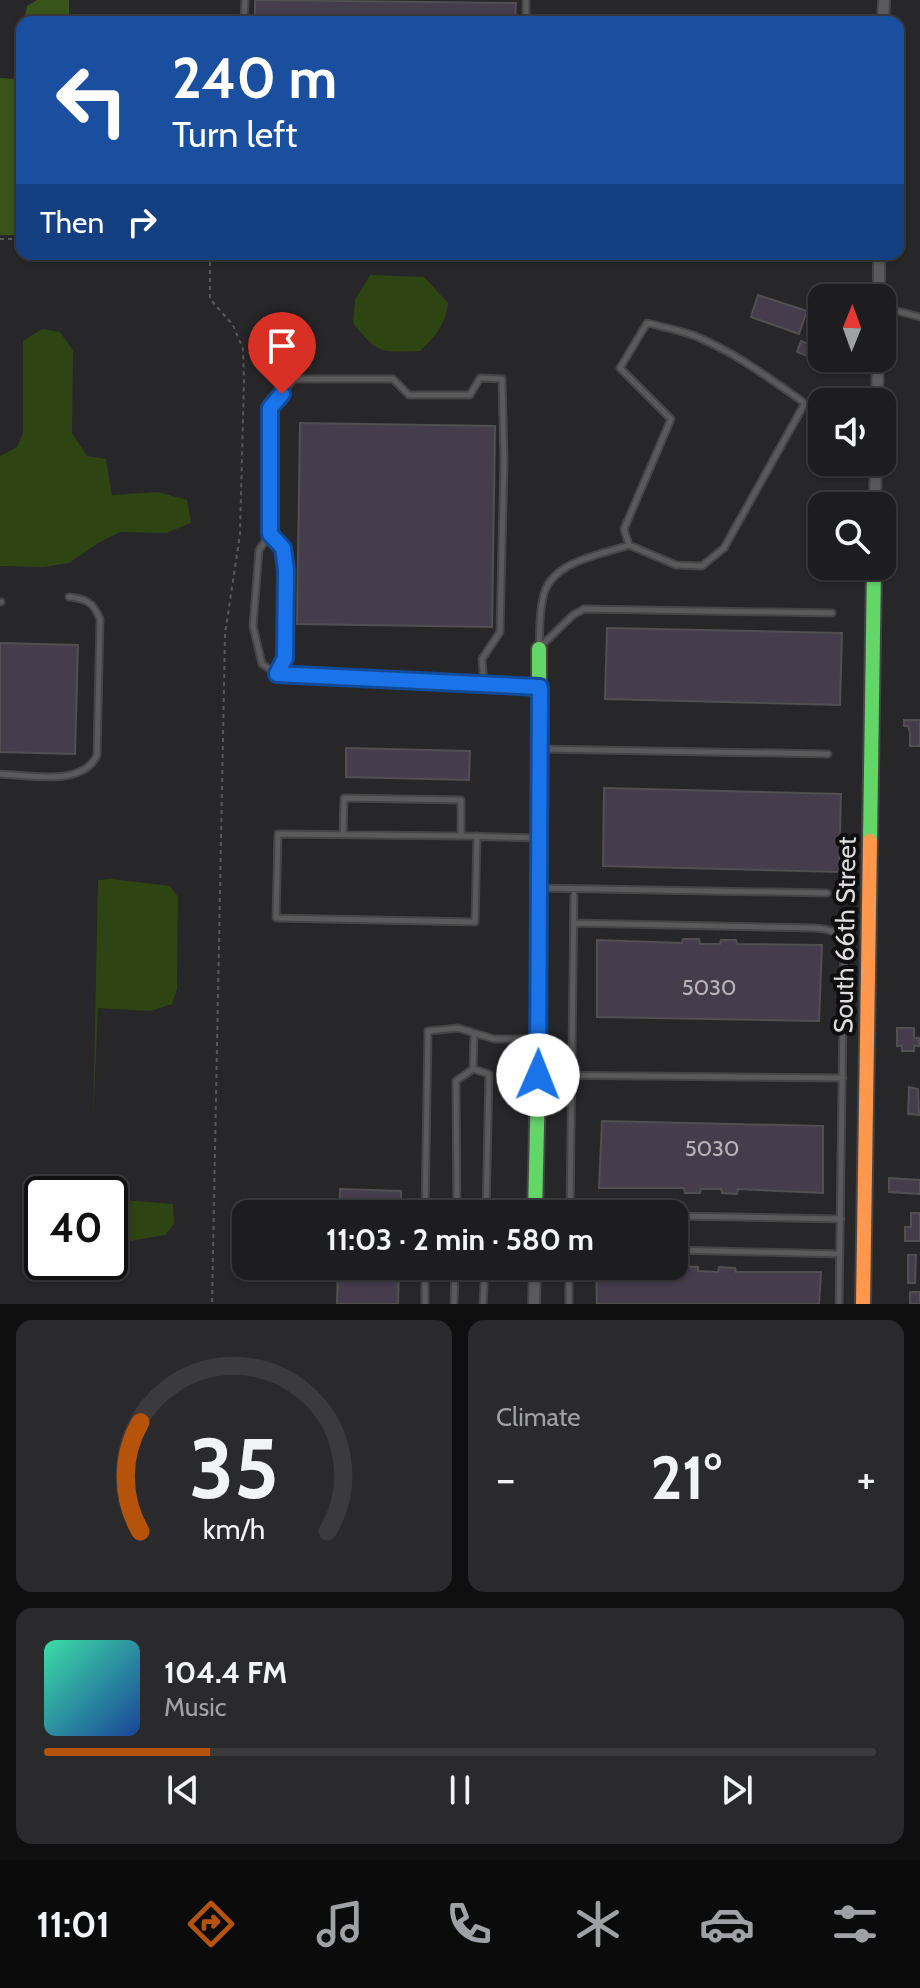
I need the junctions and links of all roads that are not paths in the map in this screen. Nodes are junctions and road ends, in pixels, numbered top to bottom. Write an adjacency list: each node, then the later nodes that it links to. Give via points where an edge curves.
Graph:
1 (879, 260): 2 (street)
2 (879, 284)
3 (896, 311): 4 (lane)
4 (920, 317)
5 (805, 403): 6 (lane); 8 (lane, via 724,548 702,566 676,565); 8 (lane, via 725,351 647,323 620,368 671,419 624,529)
6 (808, 405)
7 (270, 534): 13 (lane, via 283,548 286,570 285,658); 13 (lane, via 259,550 253,626 262,664); 14 (lane, via 270,408 294,379 393,379 409,395 470,395 480,378 502,379 500,632 482,659)
8 (629, 545): 12 (lane, via 562,568 549,580)
9 (874, 580): 53 (street, South 66th Street)
10 (69, 597): 18 (lane, via 86,599 100,619 97,755 89,768 68,776)
11 (832, 613): 12 (lane, via 584,609)
12 (539, 649): 15 (street)
13 (277, 674): 14 (lane)
14 (484, 685): 15 (lane)
15 (540, 687): 16 (street)
16 (540, 749): 17 (lane); 22 (street)
17 (828, 754)
18 (0, 774)
19 (343, 835): 20 (lane); 20 (lane, via 344,798 461,800); 21 (lane, via 278,834 276,918 475,922)
20 (461, 836): 21 (lane)
21 (477, 836): 22 (lane)
22 (539, 838): 23 (street)
23 (539, 888): 24 (lane); 28 (street)
24 (574, 889): 25 (lane); 26 (lane)
25 (827, 893)
26 (574, 923): 31 (lane); 32 (lane, via 829,929 844,944)
27 (474, 1033): 28 (lane, via 494,1039); 29 (lane); 33 (lane, via 458,1028 428,1031)
28 (539, 1039): 30 (street)
29 (473, 1069): 34 (lane, via 456,1081); 35 (lane, via 489,1074)
30 (538, 1075): 31 (lane); 36 (street)
31 (572, 1076): 32 (lane); 37 (lane)
32 (843, 1078): 39 (lane)
33 (425, 1200)
34 (457, 1200)
35 (486, 1200)
36 (535, 1200)
37 (570, 1200)
38 (688, 1216): 39 (lane)
39 (841, 1219): 41 (lane)
40 (688, 1250): 41 (lane)
41 (840, 1254): 52 (lane)
42 (425, 1280): 47 (lane)
43 (455, 1280): 48 (lane)
44 (484, 1280): 49 (lane)
45 (535, 1280): 50 (street)
46 (569, 1280): 51 (lane)
47 (425, 1304)
48 (454, 1304)
49 (483, 1304)
50 (534, 1304)
51 (569, 1304)
52 (839, 1304)
53 (863, 1304)

